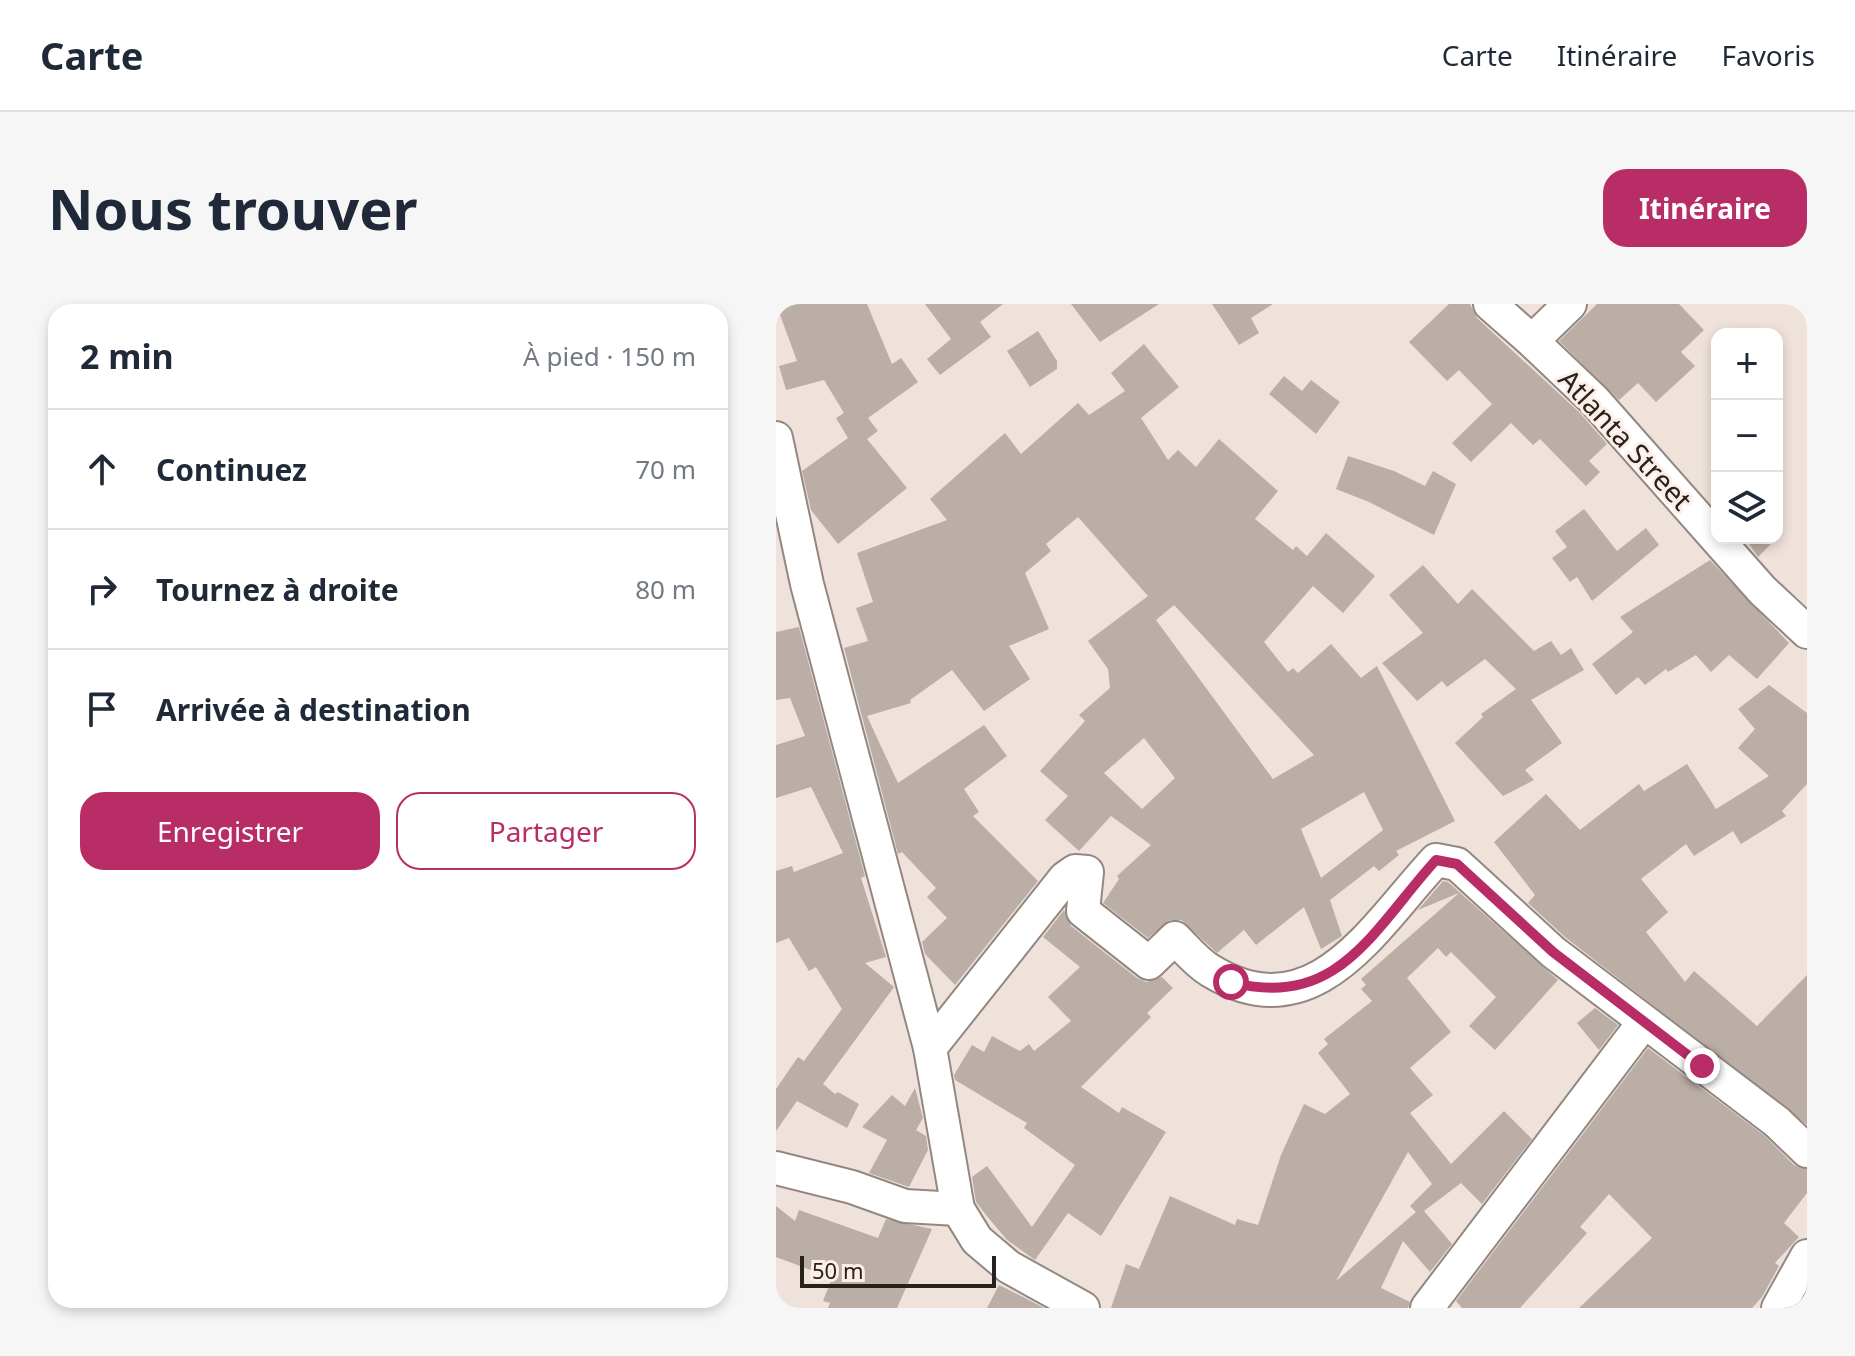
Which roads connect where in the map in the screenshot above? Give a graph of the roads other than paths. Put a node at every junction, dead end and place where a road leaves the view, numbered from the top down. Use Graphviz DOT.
graph roads {
  1 [pos="1490,304"];
  2 [pos="1570,304"];
  3 [pos="1532,341"];
  4 [pos="776,438"];
  5 [pos="1807,632"];
  6 [pos="1644,1022"];
  7 [pos="930,1048"];
  8 [pos="1807,1151"];
  9 [pos="776,1168"];
  10 [pos="958,1209"];
  11 [pos="1807,1256"];
  12 [pos="1083,1308"];
  13 [pos="1427,1308"];
  14 [pos="1778,1308"];
  1 -- 3 [label="street, Atlanta Street"];
  2 -- 3 [label="street"];
  3 -- 5 [label="street, Atlanta Street"];
  4 -- 7 [label="street"];
  6 -- 7 [label="street"];
  6 -- 8 [label="street"];
  6 -- 13 [label="street"];
  7 -- 10 [label="street"];
  9 -- 10 [label="street"];
  10 -- 12 [label="street"];
  11 -- 14 [label="street"];
}
